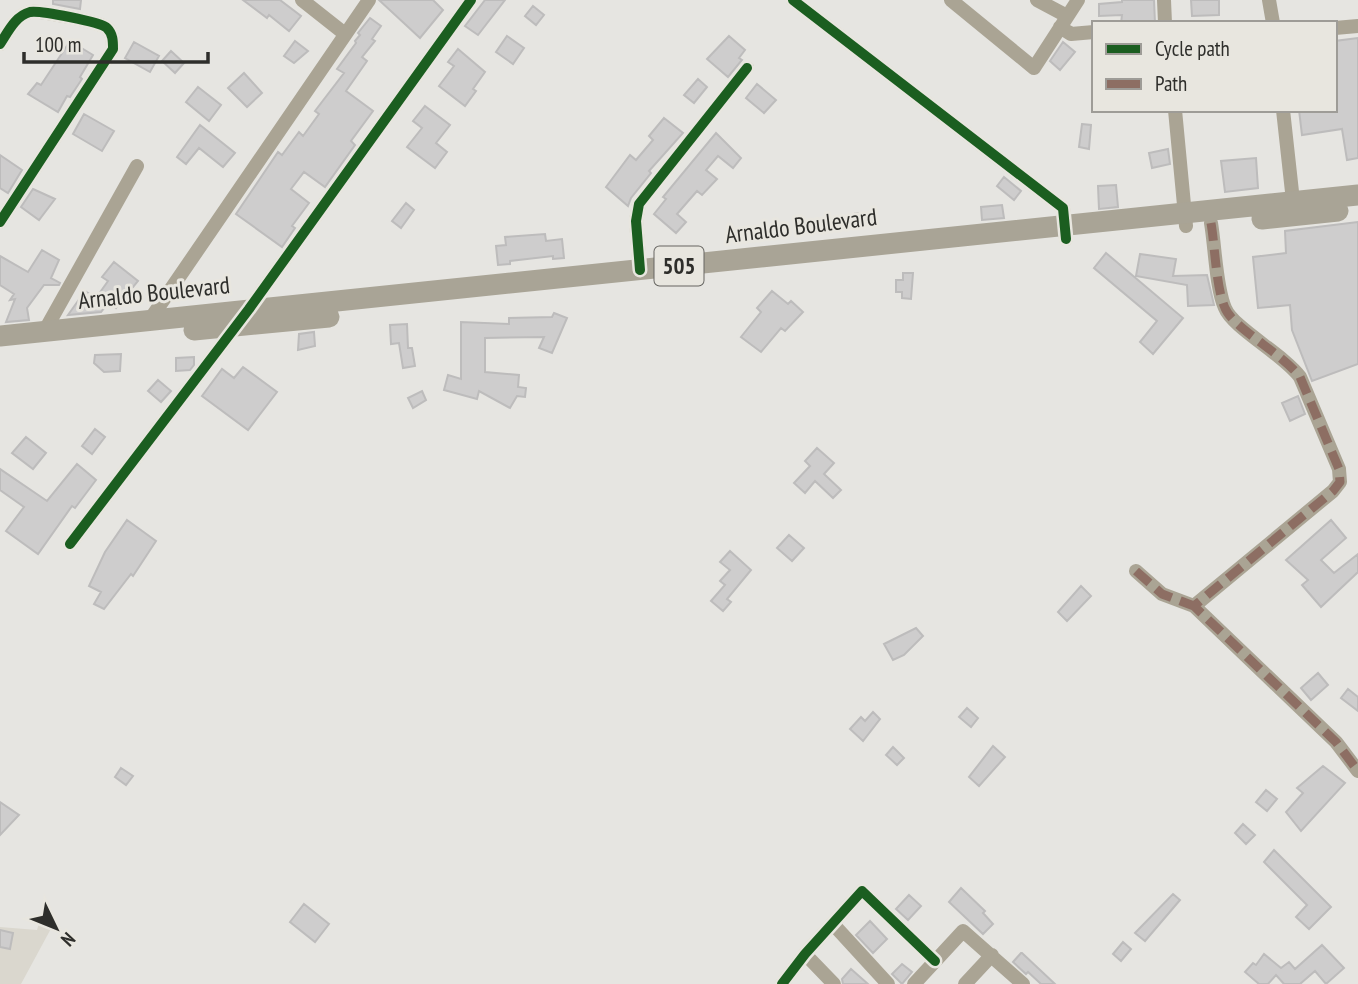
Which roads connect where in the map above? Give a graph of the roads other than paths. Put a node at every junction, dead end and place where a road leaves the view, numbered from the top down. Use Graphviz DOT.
graph roads {
  1 [pos="302,0"];
  2 [pos="369,0"];
  3 [pos="471,0"];
  4 [pos="793,0"];
  5 [pos="951,0"];
  6 [pos="1037,0"];
  7 [pos="1078,0"];
  8 [pos="1164,0"];
  9 [pos="1269,0"];
  10 [pos="1165,21"];
  11 [pos="1273,21"];
  12 [pos="1063,22"];
  13 [pos="1358,26"];
  14 [pos="1337,28"];
  15 [pos="1092,32"];
  16 [pos="345,34"];
  17 [pos="0,44"];
  18 [pos="747,68"];
  19 [pos="1175,112"];
  20 [pos="1283,112"];
  21 [pos="137,166"];
  22 [pos="1358,195"];
  23 [pos="1294,208"];
  24 [pos="1358,209"];
  25 [pos="1186,219"];
  26 [pos="0,222"];
  27 [pos="1212,223"];
  28 [pos="1065,232"];
  29 [pos="640,270"];
  30 [pos="715,270"];
  31 [pos="595,281"];
  32 [pos="243,317"];
  33 [pos="149,321"];
  34 [pos="114,331"];
  35 [pos="44,332"];
  36 [pos="0,336"];
  37 [pos="0,348"];
  38 [pos="70,544"];
  39 [pos="1136,571"];
  40 [pos="1194,606"];
  41 [pos="1358,771"];
  42 [pos="833,924"];
  43 [pos="805,954"];
  44 [pos="992,955"];
  45 [pos="935,961"];
  46 [pos="1018,982"];
  47 [pos="782,984"];
  48 [pos="834,984"];
  49 [pos="888,984"];
  50 [pos="914,984"];
  51 [pos="965,984"];
  1 -- 16 [label="street"];
  2 -- 16 [label="street"];
  3 -- 32 [label="street"];
  4 -- 28 [label="street"];
  5 -- 12 [label="street"];
  6 -- 12 [label="street"];
  7 -- 12 [label="street"];
  8 -- 10 [label="street"];
  9 -- 11 [label="street"];
  12 -- 15 [label="street"];
  13 -- 14 [label="street"];
  16 -- 33 [label="street"];
  17 -- 26 [label="street"];
  18 -- 29 [label="street"];
  19 -- 25 [label="street"];
  20 -- 23 [label="street"];
  21 -- 35 [label="street"];
  22 -- 23 [label="highway, Arnaldo Boulevard / 505"];
  23 -- 24 [label="highway, Arnaldo Boulevard / 505"];
  23 -- 25 [label="highway, Arnaldo Boulevard / 505"];
  23 -- 27 [label="highway, Arnaldo Boulevard / 505"];
  25 -- 27 [label="highway, Arnaldo Boulevard / 505"];
  25 -- 28 [label="highway, Arnaldo Boulevard / 505"];
  27 -- 40 [label="street"];
  28 -- 30 [label="highway, Arnaldo Boulevard / 505"];
  29 -- 30 [label="highway, Arnaldo Boulevard / 505"];
  29 -- 31 [label="highway, Arnaldo Boulevard / 505"];
  30 -- 31 [label="highway, Arnaldo Boulevard / 505"];
  31 -- 32 [label="highway, Arnaldo Boulevard / 505"];
  32 -- 33 [label="highway, Arnaldo Boulevard / 505"];
  32 -- 34 [label="highway, Arnaldo Boulevard / 505"];
  32 -- 38 [label="street"];
  33 -- 34 [label="highway, Arnaldo Boulevard / 505"];
  34 -- 35 [label="highway, Arnaldo Boulevard / 505"];
  34 -- 37 [label="highway, Arnaldo Boulevard / 505"];
  35 -- 36 [label="highway, Arnaldo Boulevard / 505"];
  39 -- 40 [label="street"];
  40 -- 41 [label="street"];
  42 -- 43 [label="street"];
  42 -- 45 [label="street"];
  42 -- 49 [label="street"];
  43 -- 47 [label="street"];
  43 -- 48 [label="street"];
  44 -- 45 [label="street"];
  44 -- 46 [label="street"];
  44 -- 51 [label="street"];
  45 -- 50 [label="street"];
}
